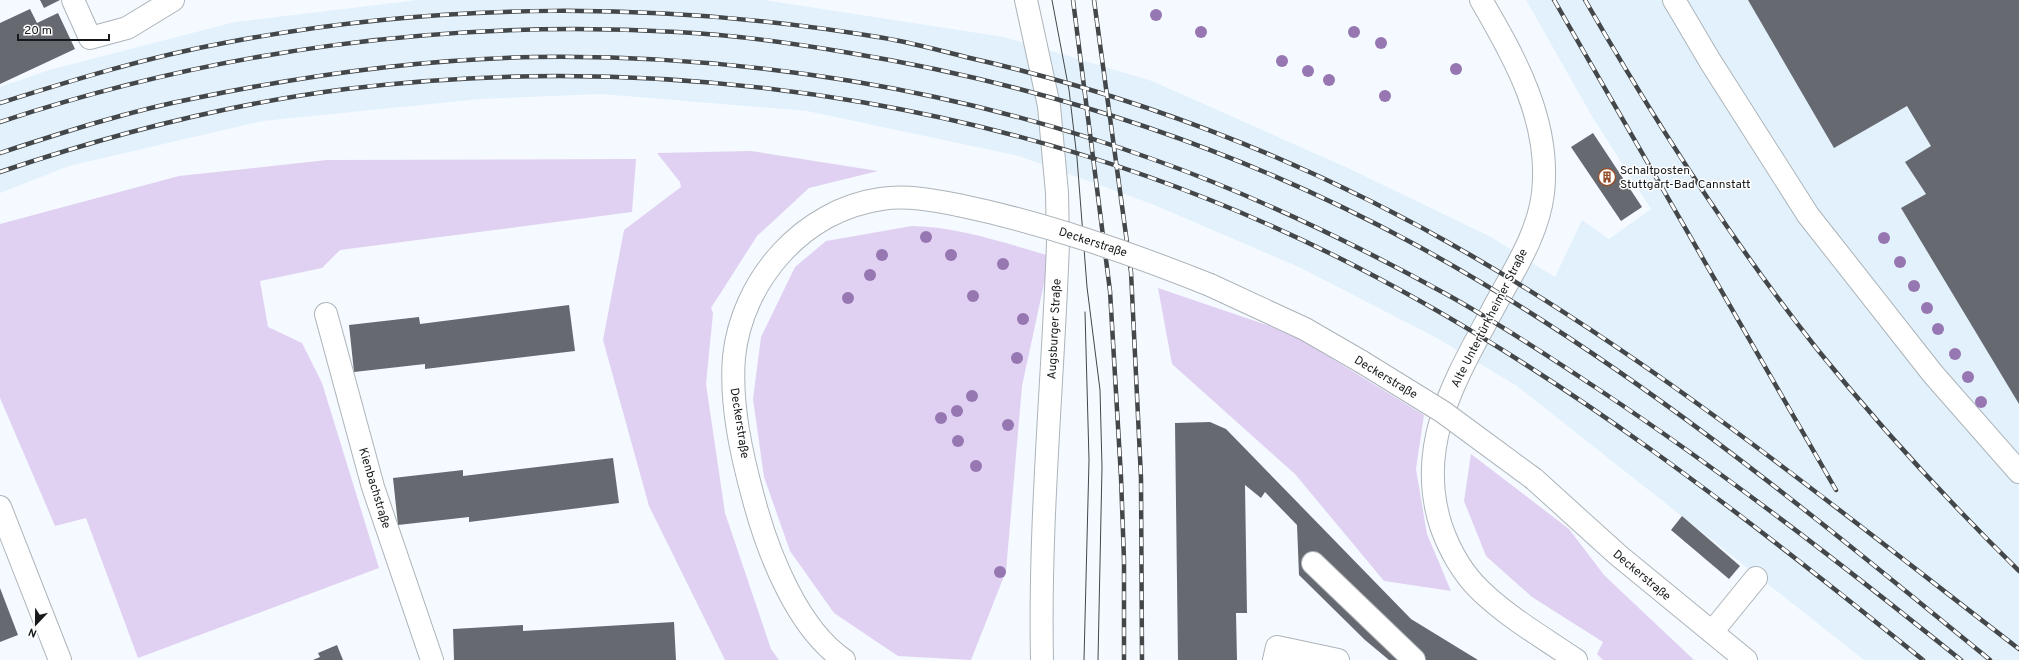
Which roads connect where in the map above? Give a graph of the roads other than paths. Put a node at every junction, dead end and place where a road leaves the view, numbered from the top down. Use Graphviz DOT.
graph roads {
  1 [pos="73,0"];
  2 [pos="173,0"];
  3 [pos="1026,0"];
  4 [pos="1481,0"];
  5 [pos="1674,0"];
  6 [pos="326,314"];
  7 [pos="2019,472"];
  8 [pos="0,507"];
  9 [pos="1313,563"];
  10 [pos="1756,578"];
  11 [pos="1712,632"];
  12 [pos="60,660"];
  13 [pos="432,660"];
  14 [pos="844,660"];
  15 [pos="1042,660"];
  16 [pos="1274,660"];
  17 [pos="1338,660"];
  18 [pos="1414,660"];
  19 [pos="1576,660"];
  20 [pos="1746,660"];
  1 -- 2 [label="street"];
  3 -- 15 [label="street, Augsburger Straße"];
  4 -- 19 [label="street, Alte Untertürkheimer Straße"];
  5 -- 7 [label="street"];
  6 -- 13 [label="street, Kienbachstraße"];
  8 -- 12 [label="street"];
  9 -- 18 [label="street"];
  10 -- 11 [label="street"];
  11 -- 14 [label="street, Deckerstraße, bridge"];
  11 -- 20 [label="street, Deckerstraße"];
  16 -- 17 [label="street"];
}
